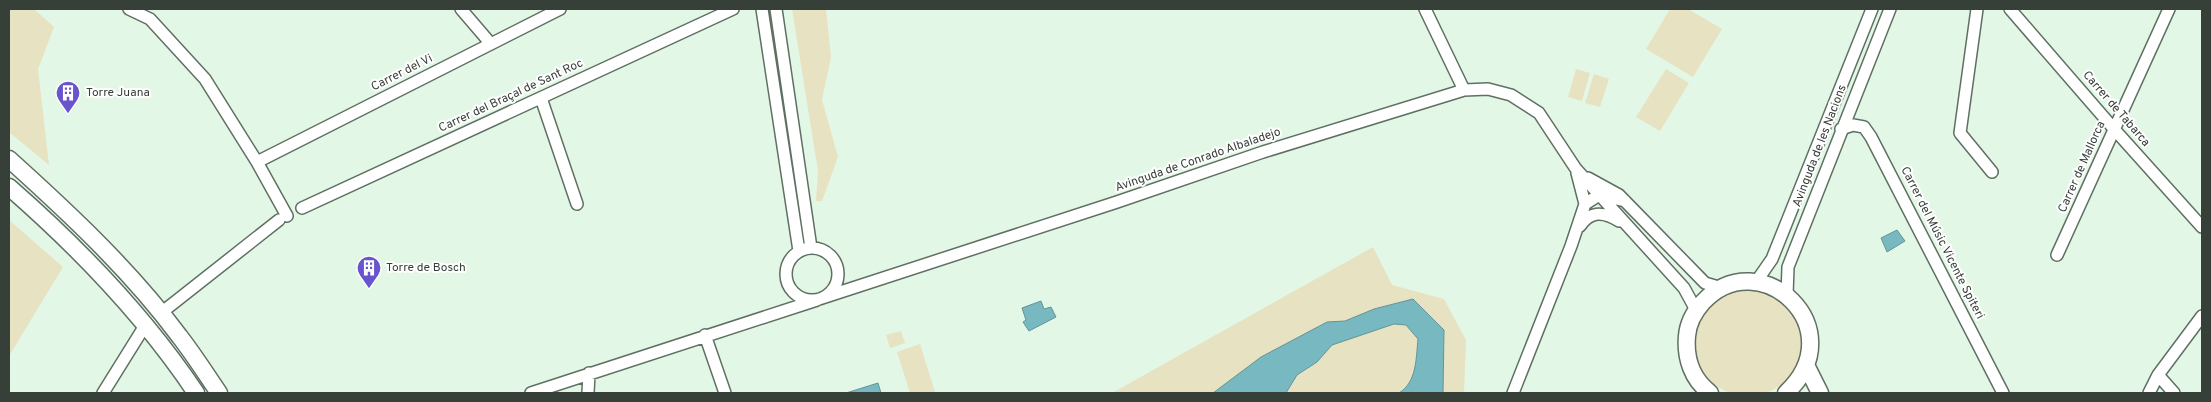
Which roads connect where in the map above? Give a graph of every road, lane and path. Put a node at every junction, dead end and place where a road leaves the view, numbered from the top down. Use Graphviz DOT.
graph roads {
  1 [pos="129,9"];
  2 [pos="461,9"];
  3 [pos="560,9"];
  4 [pos="733,9"];
  5 [pos="762,9"];
  6 [pos="776,9"];
  7 [pos="1425,9"];
  8 [pos="1872,9"];
  9 [pos="1890,9"];
  10 [pos="1977,9"];
  11 [pos="2010,9"];
  12 [pos="2169,9"];
  13 [pos="491,44"];
  14 [pos="1464,90"];
  15 [pos="541,98"];
  16 [pos="1841,129"];
  17 [pos="2114,129"];
  18 [pos="9,160"];
  19 [pos="256,162"];
  20 [pos="1576,169"];
  21 [pos="1992,172"];
  22 [pos="9,187"];
  23 [pos="1599,195"];
  24 [pos="1622,198"];
  25 [pos="577,204"];
  26 [pos="1585,204"];
  27 [pos="302,208"];
  28 [pos="1625,224"];
  29 [pos="2202,227"];
  30 [pos="1576,232"];
  31 [pos="811,248"];
  32 [pos="799,252"];
  33 [pos="2057,256"];
  34 [pos="838,271"];
  35 [pos="1756,282"];
  36 [pos="855,287"];
  37 [pos="1722,288"];
  38 [pos="792,290"];
  39 [pos="1787,295"];
  40 [pos="819,299"];
  41 [pos="786,309"];
  42 [pos="1696,310"];
  43 [pos="160,313"];
  44 [pos="2202,316"];
  45 [pos="146,324"];
  46 [pos="705,335"];
  47 [pos="1807,367"];
  48 [pos="589,373"];
  49 [pos="2158,375"];
  50 [pos="103,393"];
  51 [pos="196,393"];
  52 [pos="218,393"];
  53 [pos="531,393"];
  54 [pos="588,393"];
  55 [pos="725,393"];
  56 [pos="1513,393"];
  57 [pos="1710,393"];
  58 [pos="1786,393"];
  59 [pos="1820,393"];
  60 [pos="2003,393"];
  61 [pos="2149,393"];
  62 [pos="2174,393"];
  1 -- 19 [label="street"];
  2 -- 13 [label="street"];
  3 -- 13 [label="street, Carrer del Vi"];
  4 -- 15 [label="street, Carrer del Braçal de Sant Roc"];
  5 -- 32 [label="street"];
  6 -- 31 [label="street"];
  7 -- 14 [label="street"];
  8 -- 35 [label="street, Avinguda de les Nacions"];
  9 -- 16 [label="street, Avinguda de les Nacions"];
  10 -- 21 [label="street"];
  11 -- 17 [label="street, Carrer de Tabarca"];
  12 -- 17 [label="street, Carrer de Mallorca"];
  13 -- 19 [label="street, Carrer del Vi"];
  14 -- 20 [label="street, Avinguda de Conrado Albaladejo"];
  14 -- 36 [label="street, Avinguda de Conrado Albaladejo"];
  15 -- 25 [label="street"];
  15 -- 27 [label="street, Carrer del Braçal de Sant Roc"];
  16 -- 39 [label="street, Avinguda de les Nacions"];
  16 -- 60 [label="street, Carrer del Músic Vicente Spiteri"];
  17 -- 29 [label="street, Carrer de Tabarca"];
  17 -- 33 [label="street, Carrer de Mallorca"];
  18 -- 43 [label="main road"];
  19 -- 43 [label="street"];
  20 -- 23 [label="street"];
  20 -- 24 [label="street"];
  20 -- 26 [label="street"];
  22 -- 45 [label="main road"];
  23 -- 24 [label="street"];
  23 -- 26 [label="street"];
  23 -- 28 [label="street"];
  24 -- 37 [label="street"];
  26 -- 30 [label="street"];
  28 -- 30 [label="street"];
  28 -- 42 [label="street"];
  30 -- 56 [label="street"];
  31 -- 32 [label="street"];
  31 -- 34 [label="street"];
  32 -- 38 [label="street"];
  34 -- 36 [label="street"];
  34 -- 40 [label="street"];
  35 -- 37 [label="main road"];
  35 -- 39 [label="main road"];
  36 -- 40 [label="street, Avinguda de Conrado Albaladejo"];
  37 -- 42 [label="main road"];
  38 -- 40 [label="street"];
  38 -- 41 [label="street"];
  39 -- 47 [label="main road"];
  40 -- 41 [label="street, Avinguda de Conrado Albaladejo"];
  41 -- 46 [label="street, Avinguda de Conrado Albaladejo"];
  42 -- 57 [label="main road"];
  43 -- 52 [label="main road"];
  44 -- 49 [label="street"];
  45 -- 50 [label="street"];
  45 -- 51 [label="main road"];
  46 -- 48 [label="street, Avinguda de Conrado Albaladejo"];
  46 -- 55 [label="street"];
  47 -- 58 [label="main road"];
  47 -- 59 [label="main road"];
  48 -- 53 [label="street, Avinguda de Conrado Albaladejo"];
  48 -- 54 [label="street"];
  49 -- 61 [label="street"];
  49 -- 62 [label="street"];
}
